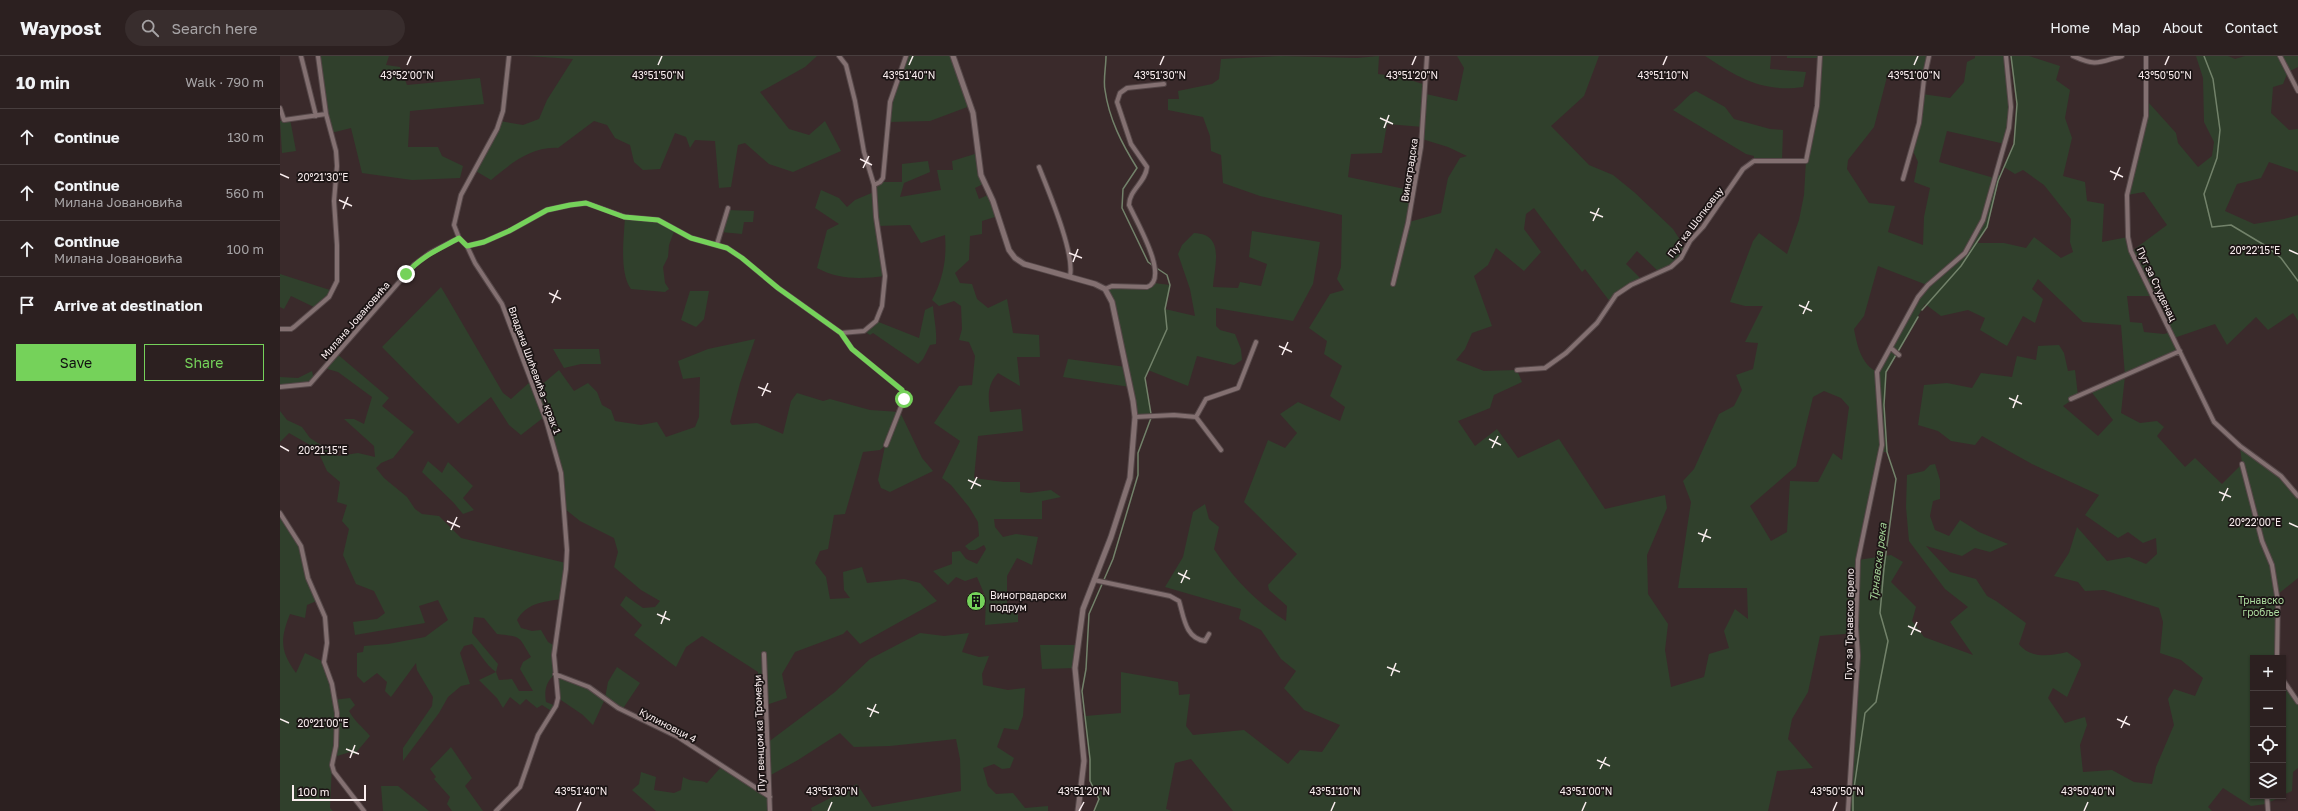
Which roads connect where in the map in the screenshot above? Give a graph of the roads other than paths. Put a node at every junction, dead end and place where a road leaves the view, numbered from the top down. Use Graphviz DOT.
graph roads {
  1 [pos="300,56"];
  2 [pos="318,56"];
  3 [pos="509,56"];
  4 [pos="839,56"];
  5 [pos="906,56"];
  6 [pos="953,56"];
  7 [pos="1428,56"];
  8 [pos="1820,56"];
  9 [pos="1929,56"];
  10 [pos="2006,56"];
  11 [pos="2073,56"];
  12 [pos="2122,56"];
  13 [pos="2146,56"];
  14 [pos="2280,56"];
  15 [pos="1164,84"];
  16 [pos="2298,91"];
  17 [pos="280,108"];
  18 [pos="326,114"];
  19 [pos="316,116"];
  20 [pos="1039,167"];
  21 [pos="1903,180"];
  22 [pos="874,185"];
  23 [pos="728,208"];
  24 [pos="459,238"];
  25 [pos="717,244"];
  26 [pos="467,246"];
  27 [pos="1070,276"];
  28 [pos="1393,284"];
  29 [pos="1105,289"];
  30 [pos="280,329"];
  31 [pos="841,333"];
  32 [pos="1256,342"];
  33 [pos="1892,350"];
  34 [pos="2180,351"];
  35 [pos="1899,355"];
  36 [pos="1517,370"];
  37 [pos="280,387"];
  38 [pos="2071,399"];
  39 [pos="1134,417"];
  40 [pos="1196,417"];
  41 [pos="886,445"];
  42 [pos="1221,450"];
  43 [pos="2242,464"];
  44 [pos="2298,496"];
  45 [pos="280,513"];
  46 [pos="1094,580"];
  47 [pos="1209,634"];
  48 [pos="764,654"];
  49 [pos="2277,655"];
  50 [pos="555,674"];
  51 [pos="2286,684"];
  52 [pos="2298,702"];
  53 [pos="770,797"];
  54 [pos="2267,799"];
  55 [pos="364,811"];
  56 [pos="496,811"];
  57 [pos="770,811"];
  58 [pos="1078,811"];
  59 [pos="1848,811"];
  60 [pos="2268,811"];
  1 -- 19 [label="street"];
  2 -- 18 [label="street"];
  3 -- 24 [label="street"];
  4 -- 22 [label="street"];
  5 -- 22 [label="street"];
  6 -- 27 [label="street"];
  7 -- 28 [label="street, Виноградска"];
  8 -- 36 [label="street, Пут ка Шопковцу"];
  9 -- 21 [label="street"];
  10 -- 33 [label="street, Пут за Трнавско врело"];
  11 -- 12 [label="street"];
  13 -- 34 [label="street, Пут за Студенац"];
  14 -- 16 [label="street"];
  15 -- 29 [label="street"];
  17 -- 19 [label="street"];
  18 -- 19 [label="street"];
  18 -- 30 [label="street"];
  20 -- 27 [label="street"];
  22 -- 31 [label="street"];
  23 -- 25 [label="street"];
  24 -- 26 [label="street, Владана Шићевића - крак 1"];
  24 -- 37 [label="street, Милана Јовановића"];
  25 -- 26 [label="street"];
  25 -- 31 [label="street"];
  26 -- 50 [label="street, Владана Шићевића - крак 1"];
  27 -- 29 [label="street"];
  29 -- 39 [label="street"];
  31 -- 41 [label="street"];
  32 -- 40 [label="street"];
  33 -- 35 [label="street"];
  33 -- 59 [label="street, Пут за Трнавско врело"];
  34 -- 38 [label="street"];
  34 -- 44 [label="street, Пут за Студенац"];
  39 -- 40 [label="street"];
  39 -- 46 [label="street"];
  40 -- 42 [label="street"];
  43 -- 49 [label="street"];
  45 -- 55 [label="street"];
  46 -- 47 [label="street"];
  46 -- 58 [label="street"];
  48 -- 53 [label="street, Пут венцом ка Тромеђи"];
  50 -- 53 [label="street, Кулиновци 4"];
  50 -- 56 [label="street, Владана Шићевића - крак 1"];
  51 -- 52 [label="street"];
  53 -- 57 [label="street, Пут венцом ка Тромеђи"];
  54 -- 60 [label="street"];
}
